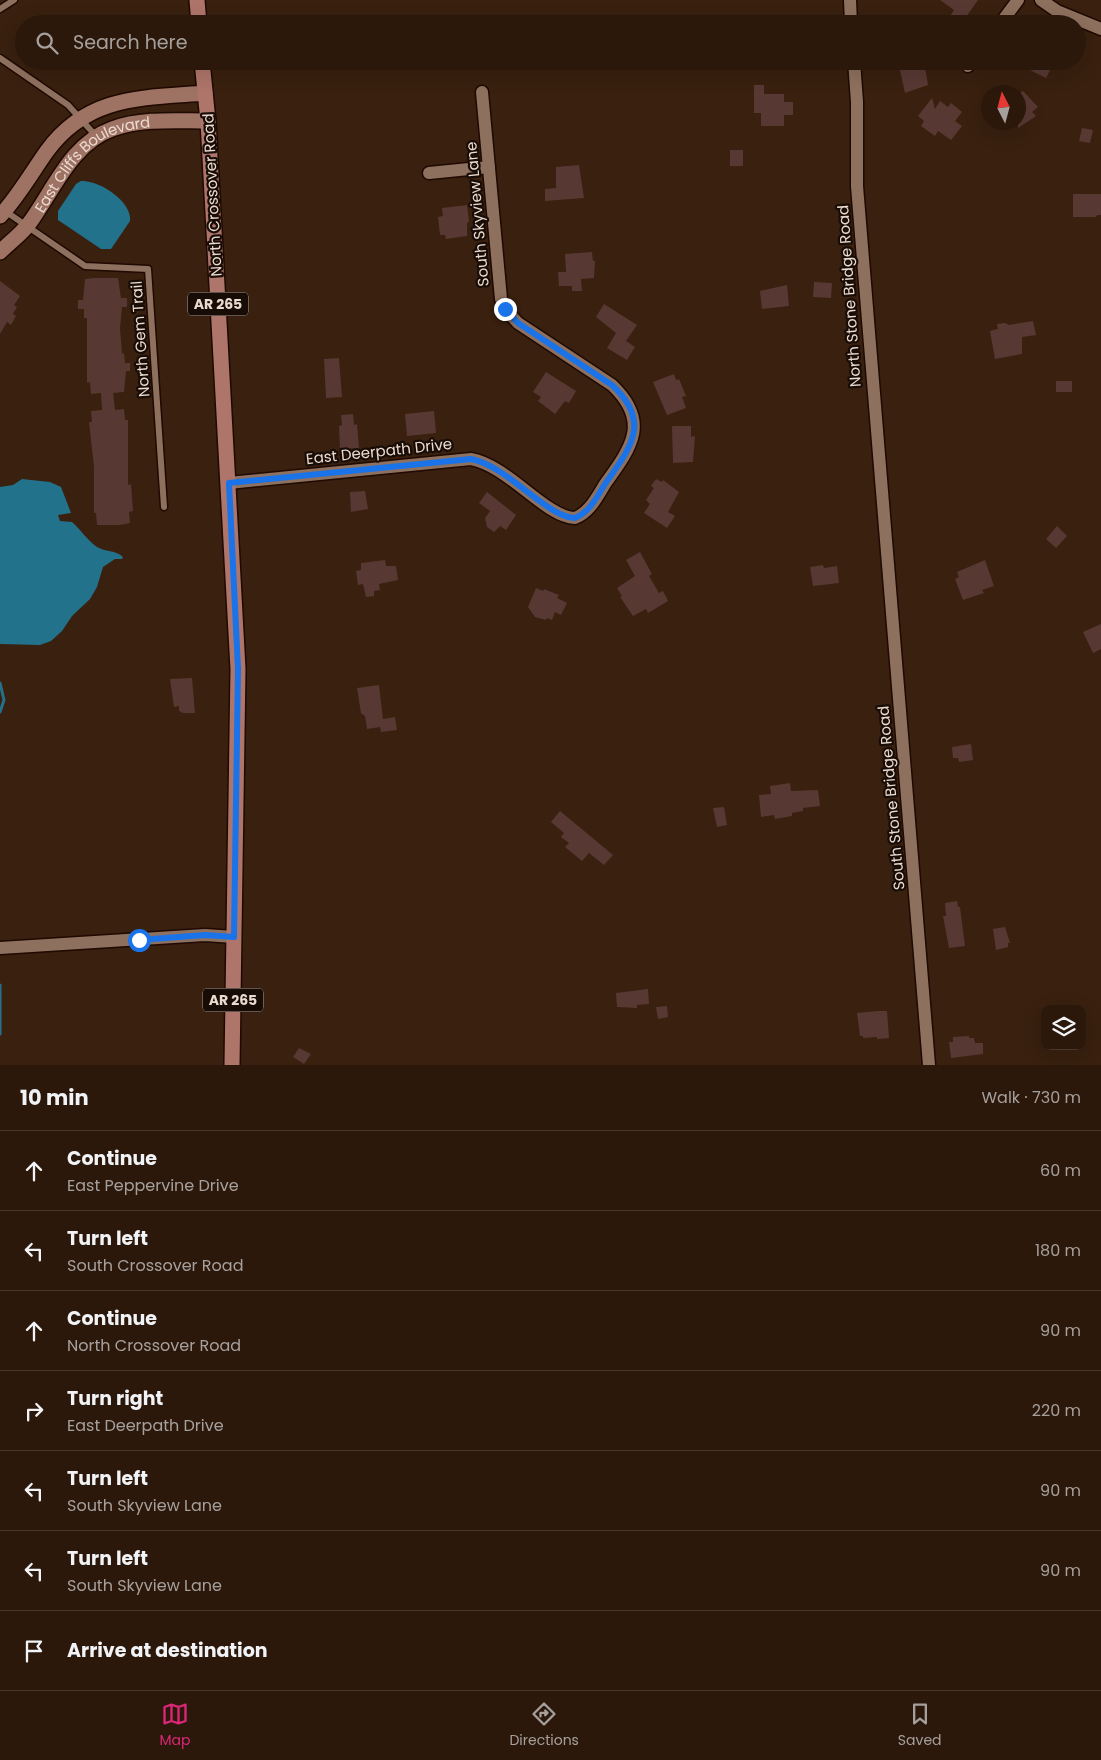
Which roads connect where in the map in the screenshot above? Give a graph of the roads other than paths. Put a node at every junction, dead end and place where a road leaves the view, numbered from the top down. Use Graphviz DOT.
graph roads {
  1 [pos="14,0"];
  2 [pos="197,0"];
  3 [pos="850,0"];
  4 [pos="1018,0"];
  5 [pos="1041,0"];
  6 [pos="0,9"];
  7 [pos="198,15"];
  8 [pos="851,15"];
  9 [pos="1007,15"];
  10 [pos="1067,15"];
  11 [pos="1086,23"];
  12 [pos="1101,29"];
  13 [pos="0,58"];
  14 [pos="15,68"];
  15 [pos="17,70"];
  16 [pos="203,70"];
  17 [pos="855,70"];
  18 [pos="482,92"];
  19 [pos="205,93"];
  20 [pos="80,119"];
  21 [pos="208,121"];
  22 [pos="96,136"];
  23 [pos="489,167"];
  24 [pos="429,173"];
  25 [pos="2,214"];
  26 [pos="27,227"];
  27 [pos="0,252"];
  28 [pos="229,483"];
  29 [pos="164,507"];
  30 [pos="575,518"];
  31 [pos="886,528"];
  32 [pos="234,937"];
  33 [pos="0,948"];
  34 [pos="232,1065"];
  35 [pos="929,1065"];
  1 -- 6 [label="lane"];
  2 -- 7 [label="main road"];
  3 -- 8 [label="street"];
  4 -- 9 [label="street"];
  5 -- 10 [label="street"];
  11 -- 12 [label="street"];
  13 -- 14 [label="lane"];
  15 -- 20 [label="lane"];
  16 -- 19 [label="main road, North Crossover Road / AR 265"];
  17 -- 31 [label="street, North Stone Bridge Road"];
  18 -- 23 [label="street, South Skyview Lane"];
  19 -- 20 [label="street, East Cliffs Boulevard"];
  19 -- 21 [label="main road, North Crossover Road / AR 265"];
  20 -- 22 [label="lane"];
  20 -- 25 [label="street, East Cliffs Boulevard"];
  21 -- 22 [label="street, East Cliffs Boulevard"];
  21 -- 28 [label="main road, North Crossover Road / AR 265"];
  22 -- 26 [label="street, East Cliffs Boulevard"];
  23 -- 24 [label="street"];
  23 -- 30 [label="street, South Skyview Lane"];
  25 -- 26 [label="lane, North Gem Trail"];
  26 -- 27 [label="street, East Cliffs Boulevard"];
  26 -- 29 [label="lane, North Gem Trail"];
  28 -- 30 [label="street, East Deerpath Drive"];
  28 -- 32 [label="main road, North Crossover Road / AR 265"];
  31 -- 35 [label="street, South Stone Bridge Road"];
  32 -- 33 [label="street"];
  32 -- 34 [label="main road, AR 265"];
}
